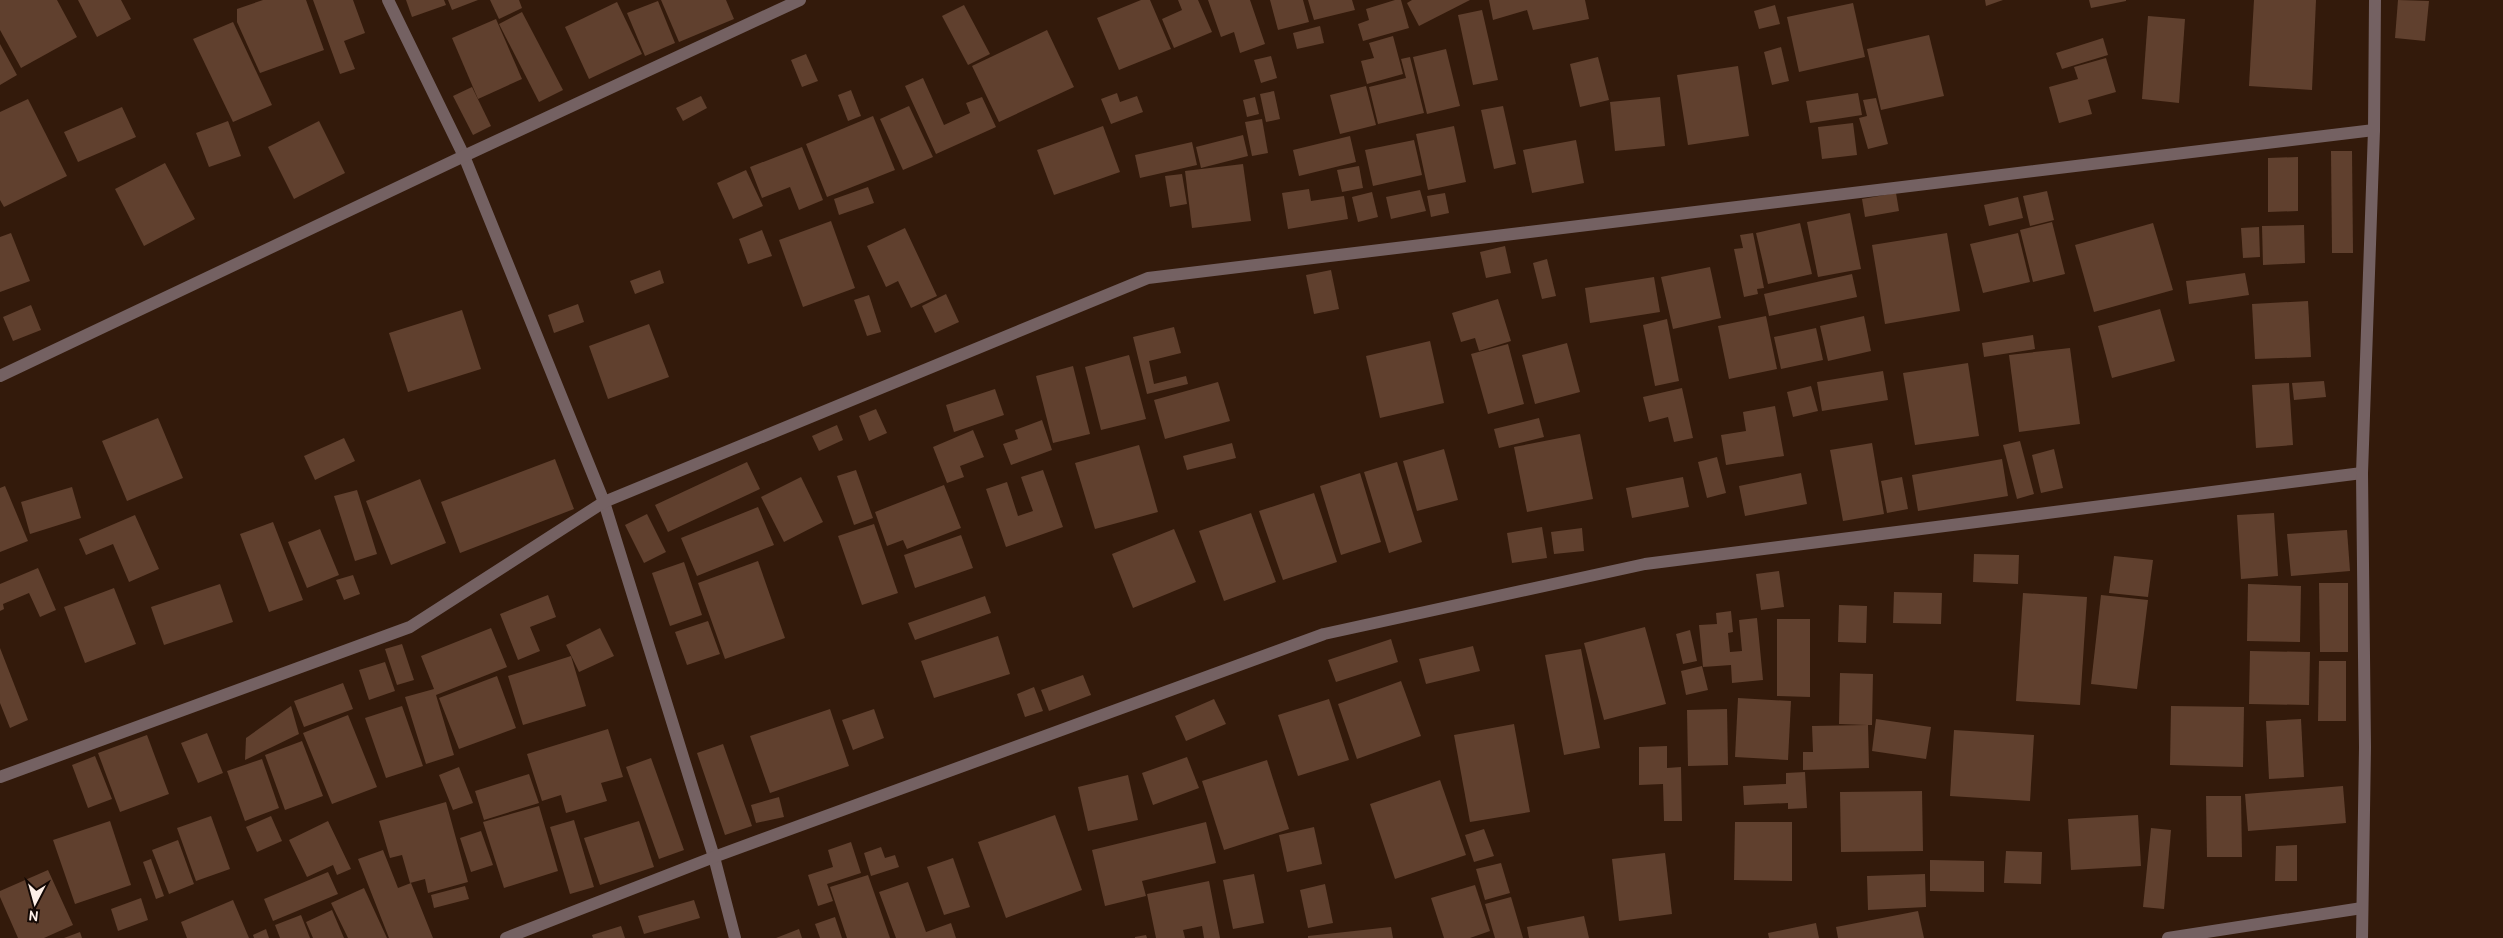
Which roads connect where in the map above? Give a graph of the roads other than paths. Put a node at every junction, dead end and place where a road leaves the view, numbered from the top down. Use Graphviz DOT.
graph roads {
  1 [pos="388,0"];
  2 [pos="800,0"];
  3 [pos="2375,0"];
  4 [pos="2374,130"];
  5 [pos="464,156"];
  6 [pos="0,376"];
  7 [pos="2362,473"];
  8 [pos="604,502"];
  9 [pos="0,776"];
  10 [pos="714,856"];
  11 [pos="2362,908"];
  12 [pos="506,938"];
  13 [pos="735,938"];
  14 [pos="2168,938"];
  15 [pos="2362,938"];
  1 -- 5 [label="street"];
  2 -- 5 [label="street"];
  3 -- 4 [label="street"];
  4 -- 7 [label="street"];
  4 -- 8 [label="street"];
  5 -- 6 [label="street"];
  5 -- 8 [label="street"];
  7 -- 10 [label="street"];
  7 -- 11 [label="street"];
  8 -- 9 [label="street"];
  8 -- 10 [label="street"];
  10 -- 12 [label="street"];
  10 -- 13 [label="street"];
  11 -- 14 [label="street"];
  11 -- 15 [label="street"];
}
